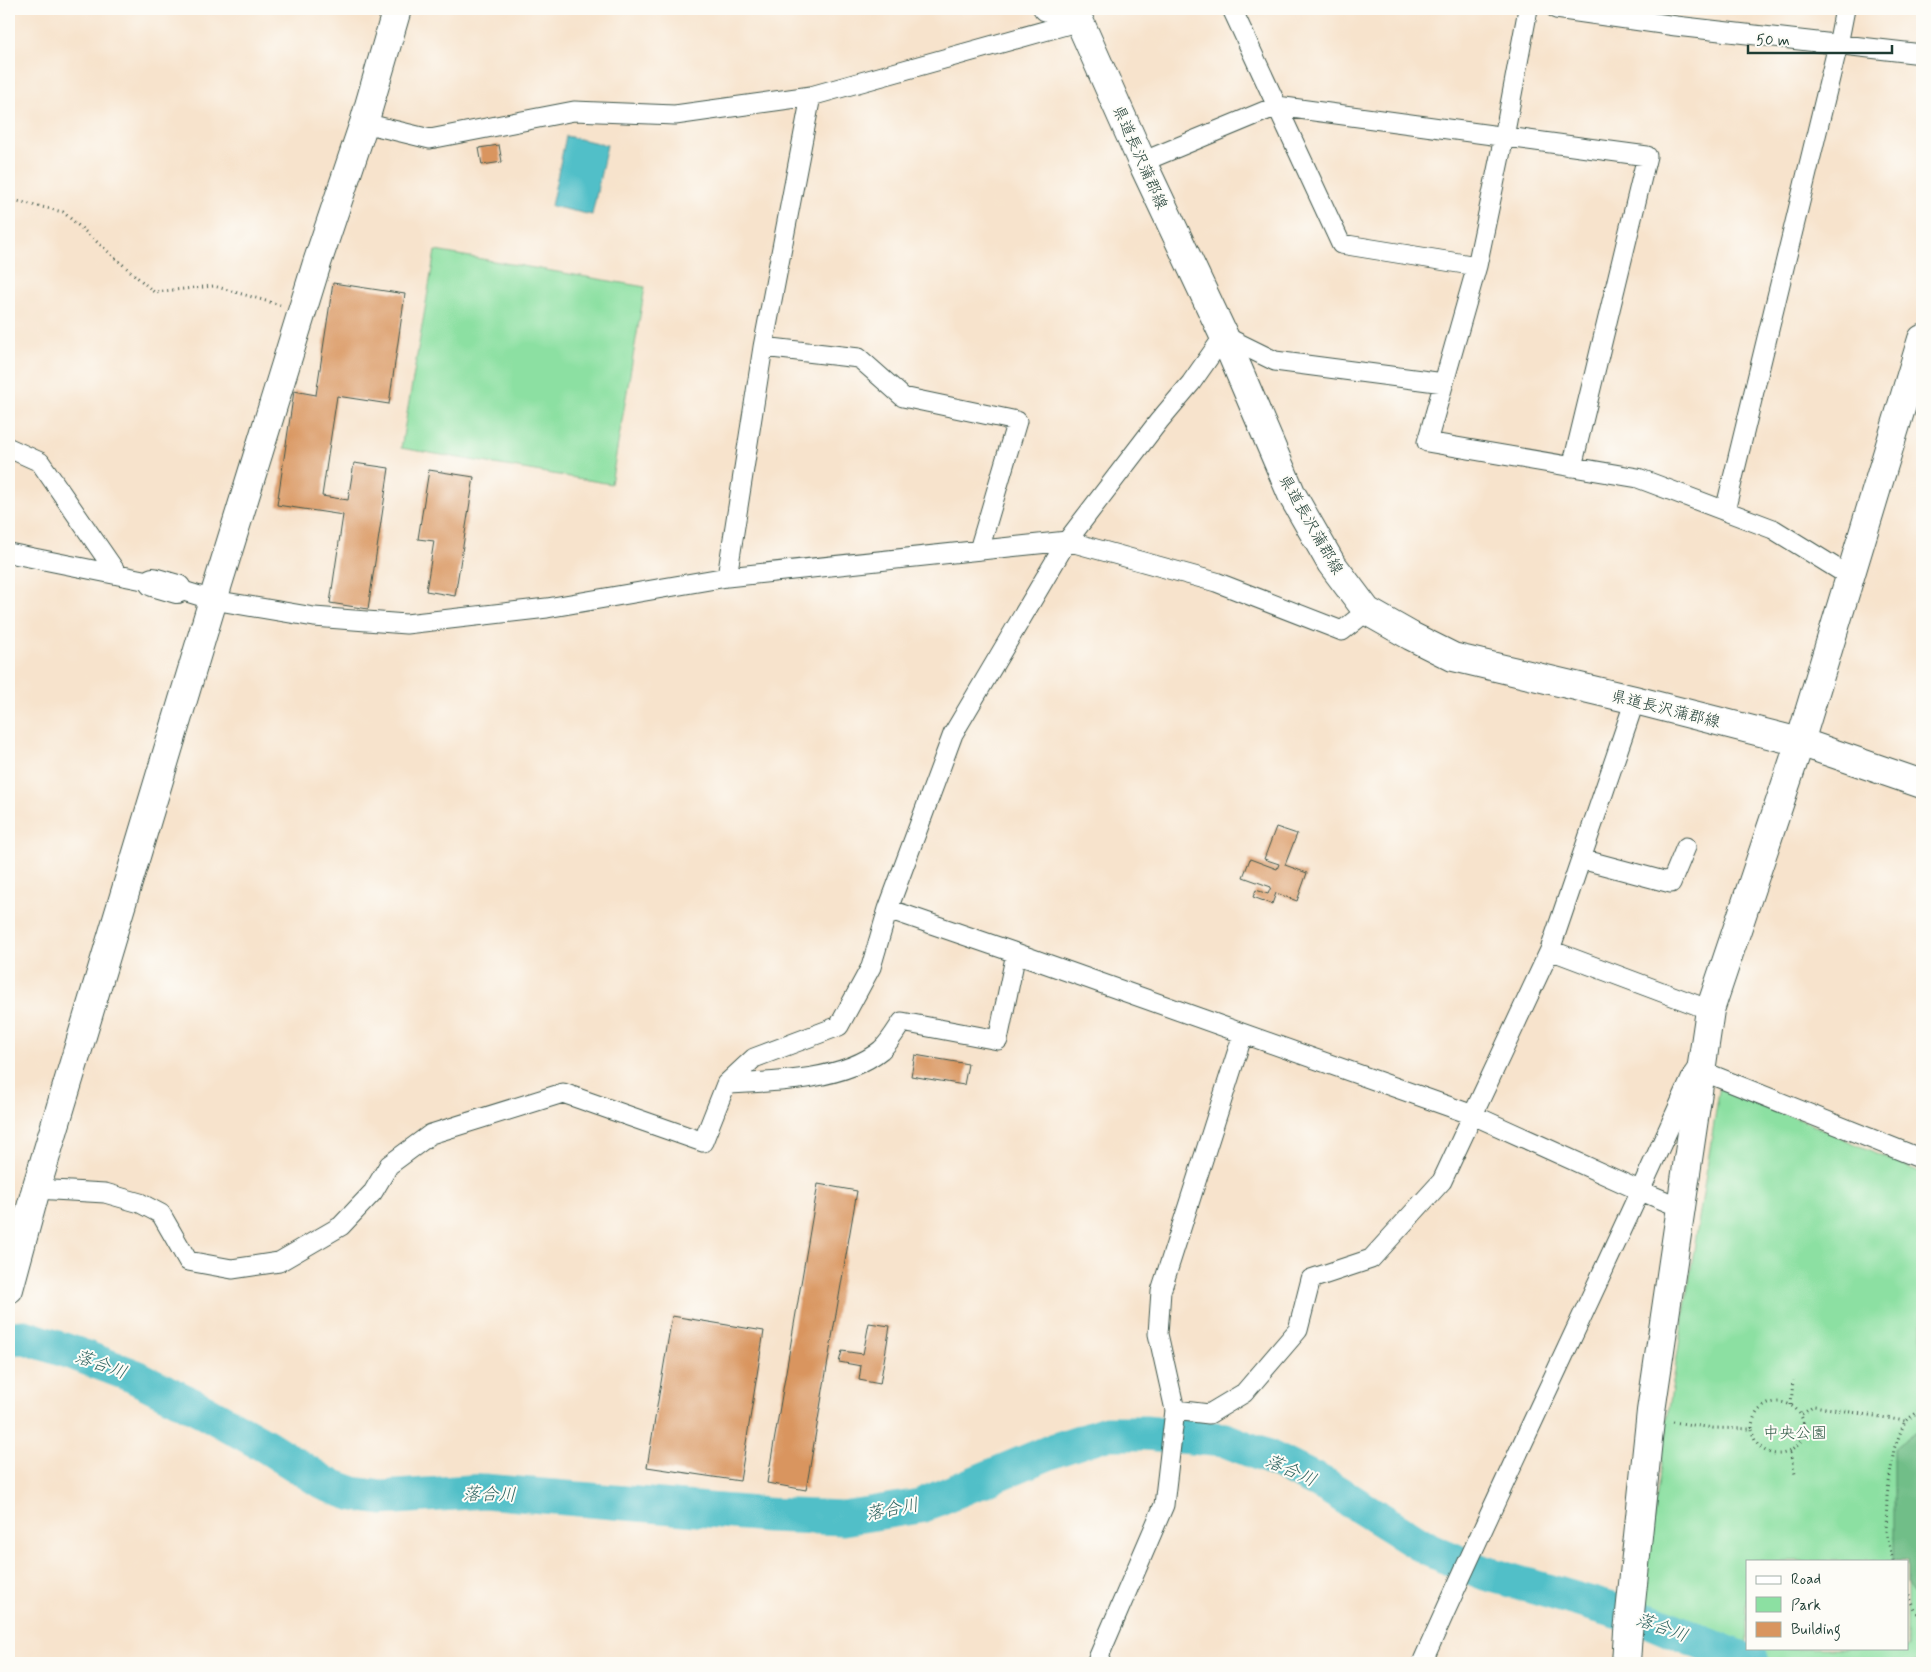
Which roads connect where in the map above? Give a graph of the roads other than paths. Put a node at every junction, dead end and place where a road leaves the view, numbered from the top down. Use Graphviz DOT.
graph roads {
  1 [pos="397,9"];
  2 [pos="1043,9"];
  3 [pos="1232,9"];
  4 [pos="1528,9"];
  5 [pos="1556,9"];
  6 [pos="1845,9"];
  7 [pos="1077,15"];
  8 [pos="1677,17"];
  9 [pos="1838,45"];
  10 [pos="1922,54"];
  11 [pos="812,96"];
  12 [pos="1277,106"];
  13 [pos="364,123"];
  14 [pos="1504,137"];
  15 [pos="1142,162"];
  16 [pos="1477,266"];
  17 [pos="1224,336"];
  18 [pos="1922,339"];
  19 [pos="763,347"];
  20 [pos="1444,383"];
  21 [pos="9,448"];
  22 [pos="1572,467"];
  23 [pos="1725,511"];
  24 [pos="1067,541"];
  25 [pos="979,550"];
  26 [pos="9,553"];
  27 [pos="118,575"];
  28 [pos="1849,576"];
  29 [pos="727,577"];
  30 [pos="213,600"];
  31 [pos="1367,611"];
  32 [pos="1635,700"];
  33 [pos="1800,742"];
  34 [pos="1922,784"];
  35 [pos="1686,848"];
  36 [pos="1581,859"];
  37 [pos="888,909"];
  38 [pos="1550,950"];
  39 [pos="1016,953"];
  40 [pos="1710,1010"];
  41 [pos="1243,1034"];
  42 [pos="1703,1059"];
  43 [pos="726,1084"];
  44 [pos="1473,1115"];
  45 [pos="1922,1159"];
  46 [pos="36,1189"];
  47 [pos="1641,1191"];
  48 [pos="1682,1208"];
  49 [pos="9,1290"];
  50 [pos="1175,1412"];
  51 [pos="1096,1663"];
  52 [pos="1422,1663"];
  53 [pos="1626,1663"];
  1 -- 13 [label="street"];
  2 -- 7 [label="street"];
  3 -- 12 [label="street"];
  4 -- 14 [label="street"];
  5 -- 8 [label="street"];
  6 -- 9 [label="street"];
  7 -- 11 [label="street"];
  7 -- 15 [label="street, 県道長沢蒲郡線"];
  8 -- 9 [label="street"];
  9 -- 10 [label="street"];
  9 -- 23 [label="street"];
  11 -- 13 [label="street"];
  11 -- 19 [label="street"];
  12 -- 14 [label="street"];
  12 -- 15 [label="street"];
  12 -- 16 [label="street"];
  13 -- 30 [label="street"];
  14 -- 16 [label="street"];
  14 -- 22 [label="street"];
  15 -- 17 [label="street, 県道長沢蒲郡線"];
  16 -- 20 [label="street"];
  17 -- 20 [label="street"];
  17 -- 24 [label="street"];
  17 -- 31 [label="street, 県道長沢蒲郡線"];
  18 -- 28 [label="street"];
  19 -- 25 [label="street"];
  19 -- 29 [label="street"];
  20 -- 22 [label="street"];
  21 -- 27 [label="street"];
  22 -- 23 [label="street"];
  23 -- 28 [label="street"];
  24 -- 25 [label="street"];
  24 -- 31 [label="street"];
  24 -- 37 [label="street"];
  25 -- 29 [label="street"];
  26 -- 27 [label="street"];
  27 -- 30 [label="street"];
  28 -- 33 [label="street"];
  29 -- 30 [label="street"];
  30 -- 46 [label="street"];
  31 -- 32 [label="street, 県道長沢蒲郡線"];
  32 -- 33 [label="street, 県道長沢蒲郡線"];
  32 -- 36 [label="street"];
  33 -- 34 [label="street, 県道長沢蒲郡線"];
  33 -- 40 [label="street"];
  35 -- 36 [label="street"];
  36 -- 38 [label="street"];
  37 -- 39 [label="street"];
  37 -- 43 [label="street"];
  38 -- 40 [label="street"];
  38 -- 44 [label="street"];
  39 -- 41 [label="street"];
  39 -- 43 [label="street"];
  40 -- 42 [label="street"];
  41 -- 44 [label="street"];
  41 -- 50 [label="street"];
  42 -- 45 [label="street"];
  42 -- 47 [label="street"];
  42 -- 48 [label="street"];
  43 -- 46 [label="street"];
  44 -- 47 [label="street"];
  44 -- 50 [label="street"];
  46 -- 49 [label="street"];
  47 -- 48 [label="street"];
  47 -- 52 [label="street"];
  48 -- 53 [label="street"];
  50 -- 51 [label="street"];
}
